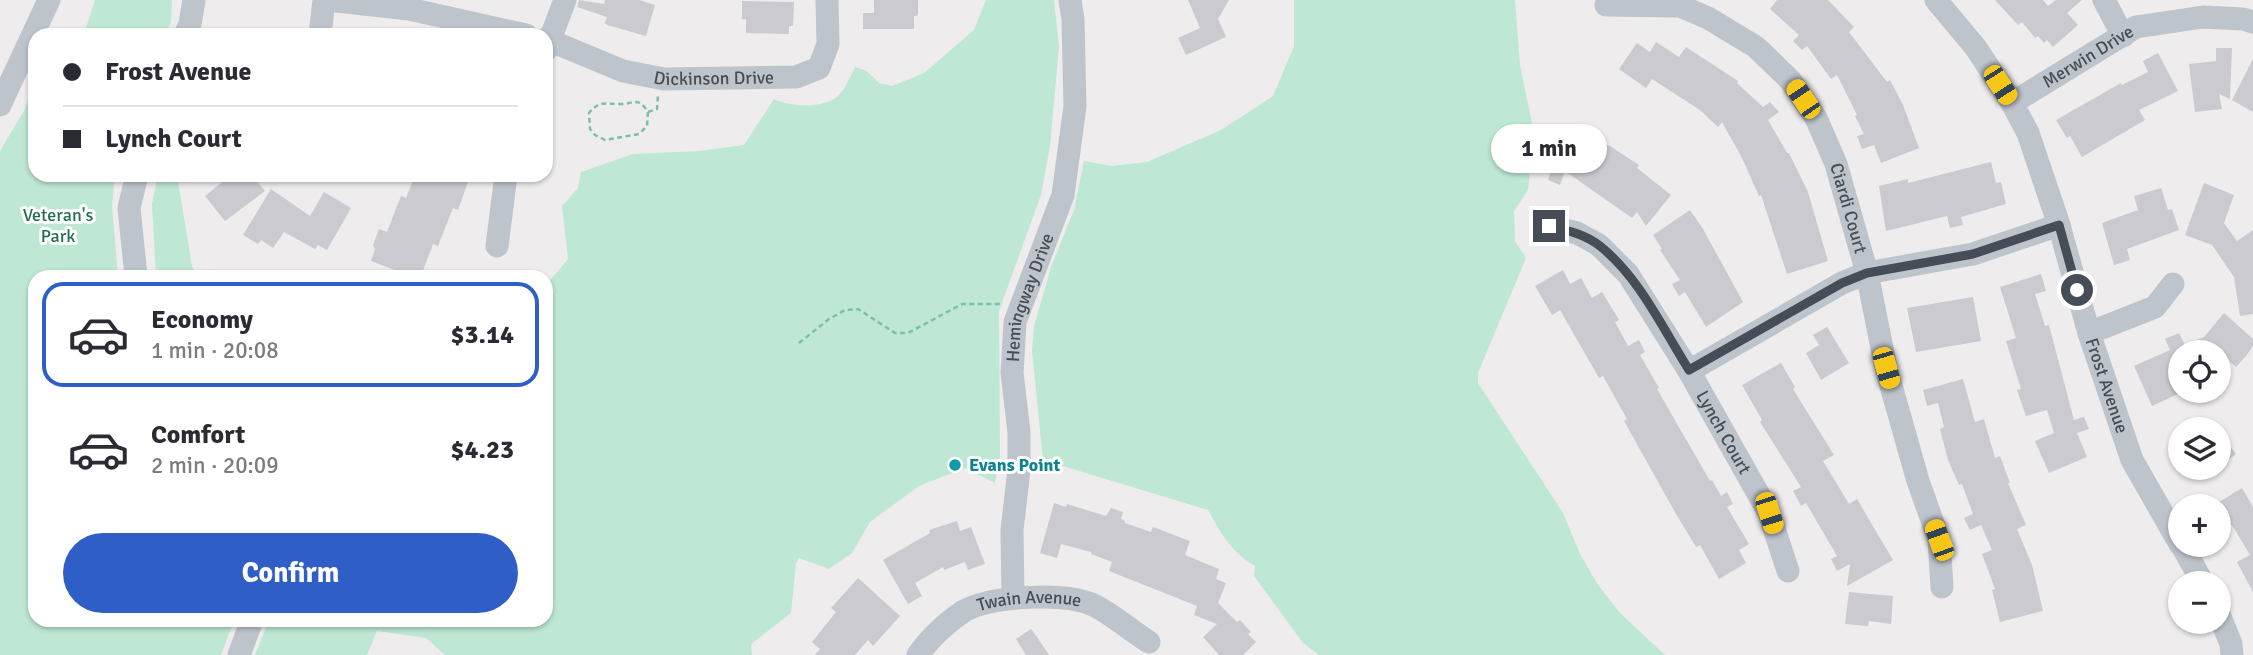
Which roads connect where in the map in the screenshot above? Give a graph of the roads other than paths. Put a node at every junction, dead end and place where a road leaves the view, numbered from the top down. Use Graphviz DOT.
graph roads {
  1 [pos="49,0"];
  2 [pos="194,0"];
  3 [pos="326,0"];
  4 [pos="565,0"];
  5 [pos="827,0"];
  6 [pos="1070,0"];
  7 [pos="1936,0"];
  8 [pos="2104,0"];
  9 [pos="1606,5"];
  10 [pos="2253,22"];
  11 [pos="36,28"];
  12 [pos="188,28"];
  13 [pos="321,28"];
  14 [pos="494,28"];
  15 [pos="553,29"];
  16 [pos="2123,36"];
  17 [pos="28,45"];
  18 [pos="553,45"];
  19 [pos="2012,103"];
  20 [pos="0,105"];
  21 [pos="135,182"];
  22 [pos="505,182"];
  23 [pos="2059,225"];
  24 [pos="1549,226"];
  25 [pos="497,246"];
  26 [pos="135,270"];
  27 [pos="1867,273"];
  28 [pos="2173,284"];
  29 [pos="2089,333"];
  30 [pos="1689,370"];
  31 [pos="2168,522"];
  32 [pos="1788,571"];
  33 [pos="1942,587"];
  34 [pos="1013,598"];
  35 [pos="249,627"];
  36 [pos="2227,634"];
  37 [pos="1149,642"];
  38 [pos="239,655"];
  39 [pos="918,655"];
  40 [pos="2232,655"];
  1 -- 11 [label="street"];
  2 -- 12 [label="street"];
  3 -- 13 [label="street"];
  3 -- 14 [label="street"];
  4 -- 15 [label="street"];
  5 -- 18 [label="street, Dickinson Drive"];
  6 -- 34 [label="street, Hemingway Drive"];
  7 -- 19 [label="street, Frost Avenue"];
  8 -- 16 [label="street"];
  9 -- 27 [label="street, Ciardi Court"];
  10 -- 16 [label="street, Merwin Drive"];
  16 -- 19 [label="street, Merwin Drive"];
  17 -- 20 [label="street"];
  19 -- 23 [label="street, Frost Avenue"];
  21 -- 26 [label="street"];
  22 -- 25 [label="street"];
  23 -- 27 [label="street"];
  23 -- 29 [label="street, Frost Avenue"];
  24 -- 30 [label="street, Lynch Court"];
  27 -- 30 [label="street"];
  27 -- 33 [label="street, Ciardi Court"];
  28 -- 29 [label="street"];
  29 -- 31 [label="street, Frost Avenue"];
  30 -- 32 [label="street, Lynch Court"];
  34 -- 37 [label="street, Twain Avenue"];
  34 -- 39 [label="street, Twain Avenue"];
  35 -- 38 [label="street"];
  36 -- 40 [label="street"];
}
